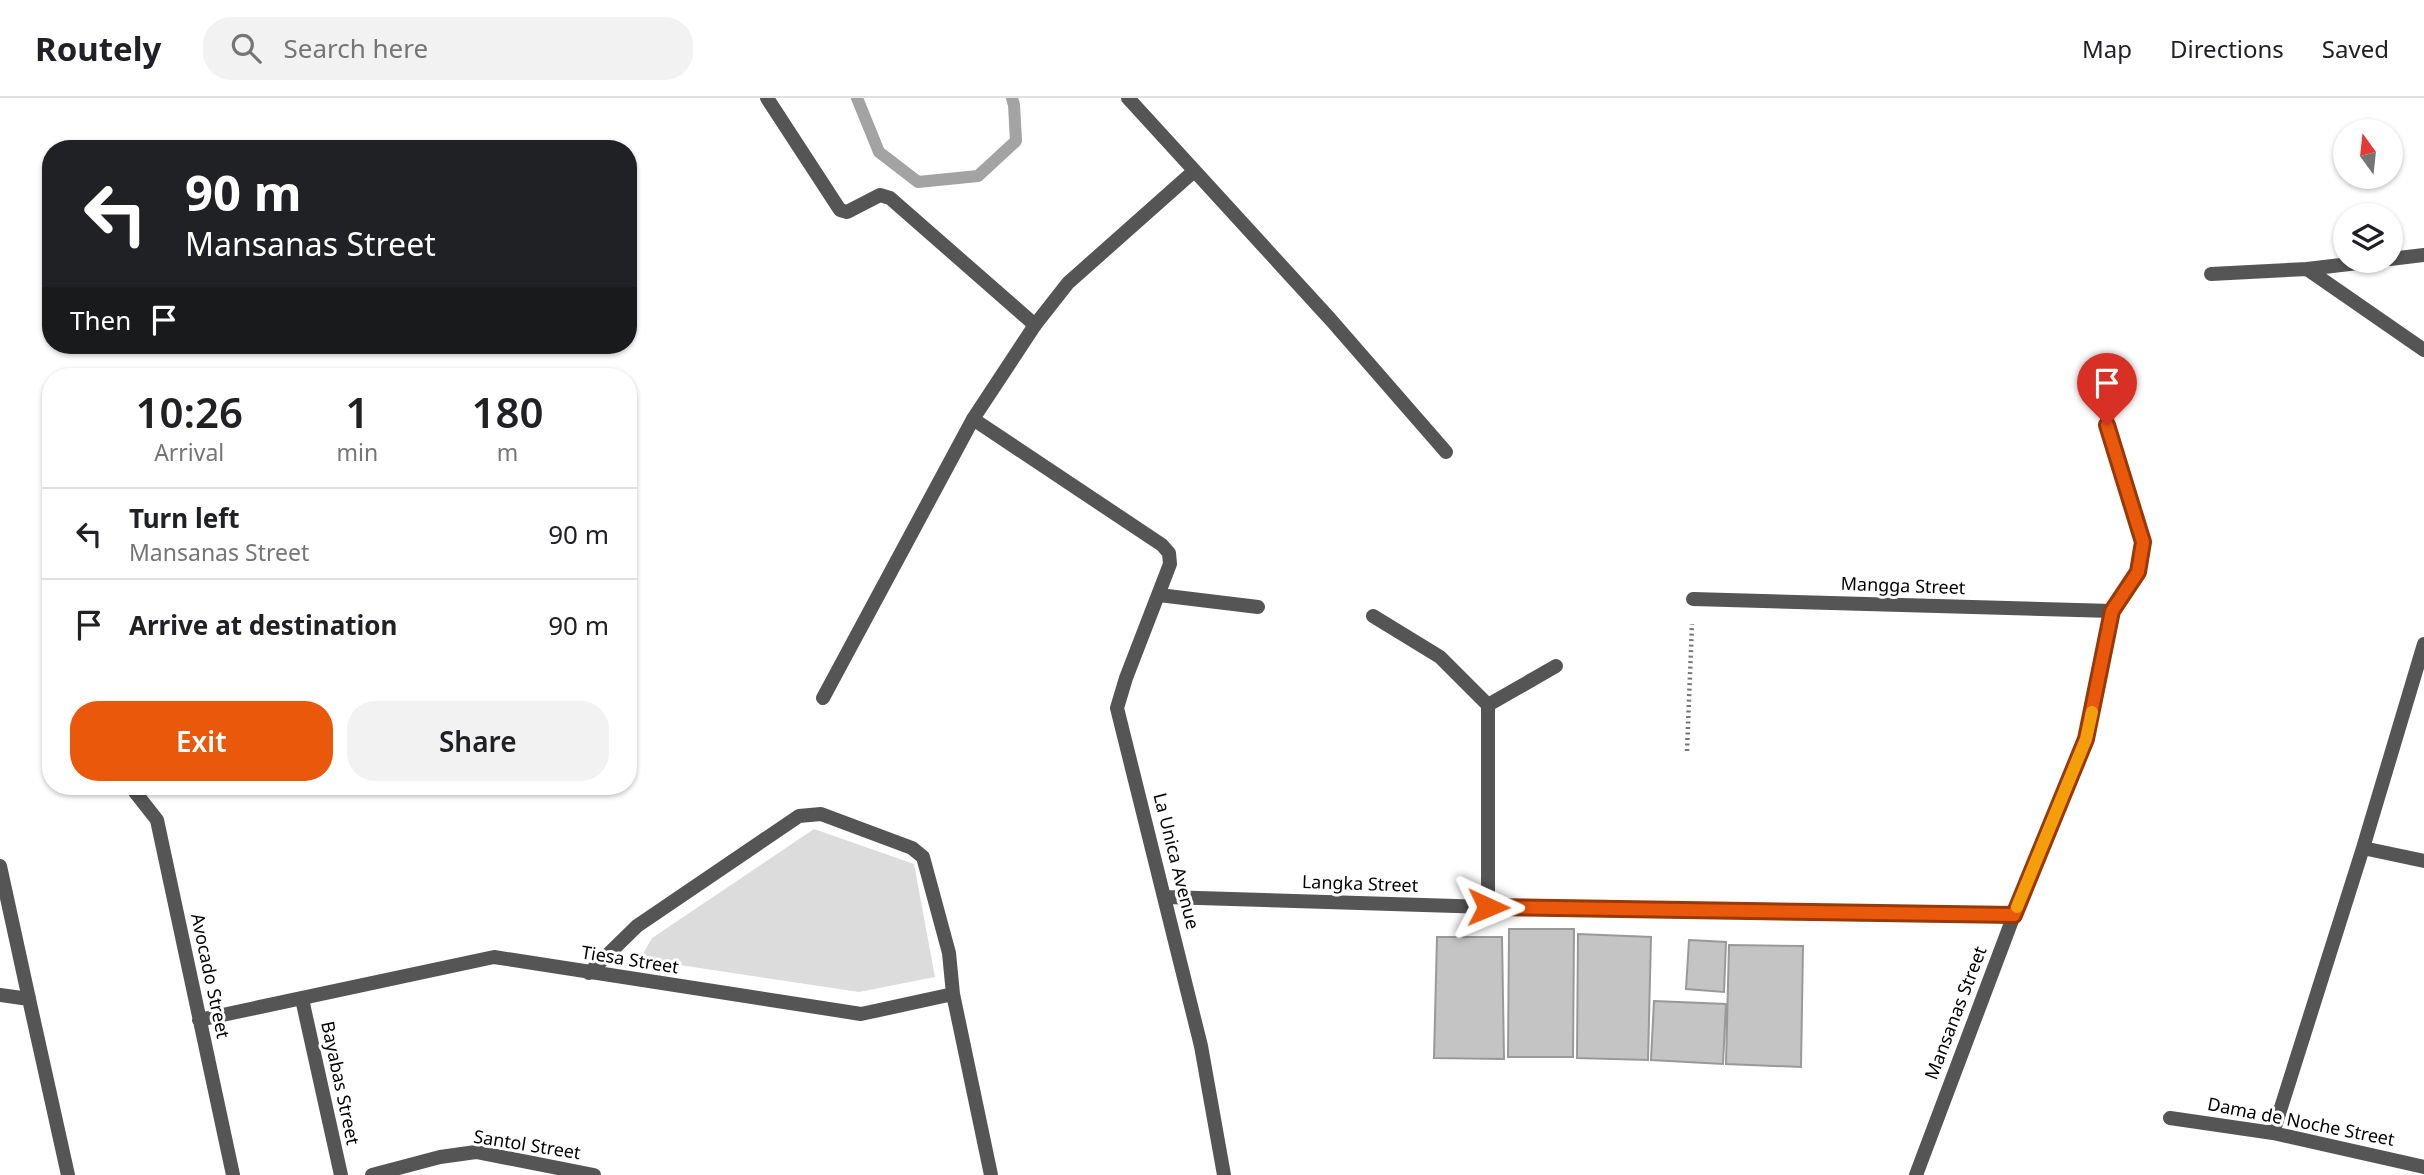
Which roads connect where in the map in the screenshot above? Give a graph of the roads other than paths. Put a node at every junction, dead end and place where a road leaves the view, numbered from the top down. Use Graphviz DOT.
graph roads {
  1 [pos="767,98"];
  2 [pos="1128,98"];
  3 [pos="1193,172"];
  4 [pos="2424,254"];
  5 [pos="2403,257"];
  6 [pos="2333,266"];
  7 [pos="2307,269"];
  8 [pos="2211,274"];
  9 [pos="1035,325"];
  10 [pos="2424,350"];
  11 [pos="2108,388"];
  12 [pos="973,419"];
  13 [pos="1446,452"];
  14 [pos="1159,595"];
  15 [pos="1693,599"];
  16 [pos="1258,607"];
  17 [pos="2112,611"];
  18 [pos="1373,616"];
  19 [pos="2424,644"];
  20 [pos="1556,666"];
  21 [pos="823,698"];
  22 [pos="1488,705"];
  23 [pos="137,795"];
  24 [pos="2363,848"];
  25 [pos="2424,861"];
  26 [pos="0,866"];
  27 [pos="1166,897"];
  28 [pos="1488,907"];
  29 [pos="2014,915"];
  30 [pos="589,973"];
  31 [pos="953,994"];
  32 [pos="0,995"];
  33 [pos="29,999"];
  34 [pos="302,999"];
  35 [pos="199,1020"];
  36 [pos="2170,1118"];
  37 [pos="2273,1133"];
  38 [pos="2424,1167"];
  39 [pos="68,1175"];
  40 [pos="233,1175"];
  41 [pos="341,1175"];
  42 [pos="372,1175"];
  43 [pos="594,1175"];
  44 [pos="992,1175"];
  45 [pos="1224,1175"];
  46 [pos="1916,1175"];
  1 -- 9 [label="street"];
  2 -- 3 [label="street"];
  3 -- 9 [label="street"];
  3 -- 13 [label="street"];
  4 -- 5 [label="street"];
  6 -- 7 [label="street"];
  7 -- 8 [label="street"];
  7 -- 10 [label="street"];
  9 -- 12 [label="street"];
  11 -- 17 [label="street, Mansanas Street"];
  12 -- 14 [label="street, La Unica Avenue"];
  12 -- 21 [label="street"];
  14 -- 16 [label="street"];
  14 -- 27 [label="street, La Unica Avenue"];
  15 -- 17 [label="street, Mangga Street"];
  17 -- 29 [label="street, Mansanas Street"];
  18 -- 22 [label="street"];
  19 -- 24 [label="street"];
  20 -- 22 [label="street"];
  22 -- 28 [label="street"];
  23 -- 35 [label="street, Avocado Street"];
  24 -- 25 [label="street"];
  24 -- 37 [label="street"];
  26 -- 33 [label="street"];
  27 -- 28 [label="street, Langka Street"];
  27 -- 45 [label="street, La Unica Avenue"];
  28 -- 29 [label="street, Langka Street"];
  29 -- 46 [label="street, Mansanas Street"];
  30 -- 31 [label="street, Tiesa Street"];
  30 -- 31 [label="street"];
  30 -- 34 [label="street, Tiesa Street"];
  31 -- 44 [label="street"];
  32 -- 33 [label="street"];
  33 -- 39 [label="street"];
  34 -- 35 [label="street, Tiesa Street"];
  34 -- 41 [label="street, Bayabas Street"];
  35 -- 40 [label="street, Avocado Street"];
  36 -- 37 [label="street, Dama de Noche Street"];
  37 -- 38 [label="street, Dama de Noche Street"];
  42 -- 43 [label="street, Santol Street"];
}
